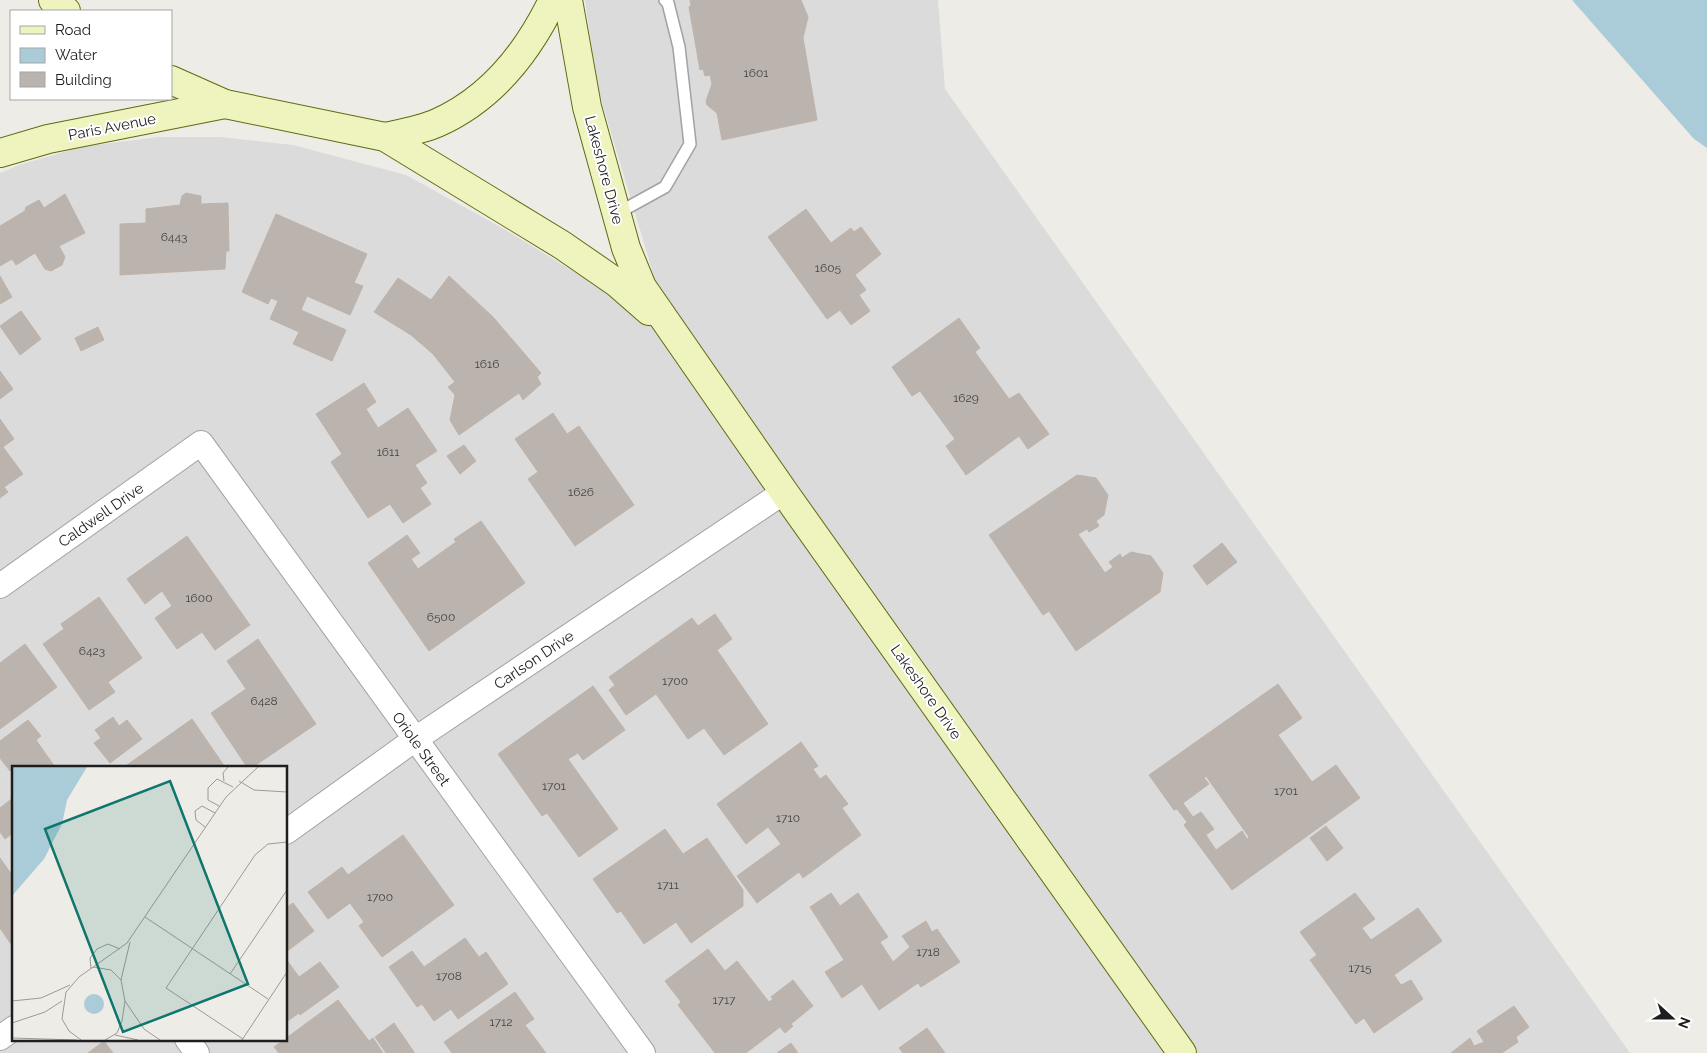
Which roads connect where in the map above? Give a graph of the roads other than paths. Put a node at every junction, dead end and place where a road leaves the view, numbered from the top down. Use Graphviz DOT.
graph roads {
  1 [pos="53,0"];
  2 [pos="553,0"];
  3 [pos="568,0"];
  4 [pos="665,0"];
  5 [pos="65,10"];
  6 [pos="172,80"];
  7 [pos="224,104"];
  8 [pos="385,137"];
  9 [pos="0,153"];
  10 [pos="616,214"];
  11 [pos="671,330"];
  12 [pos="201,444"];
  13 [pos="784,492"];
  14 [pos="0,586"];
  15 [pos="414,740"];
  16 [pos="288,831"];
  17 [pos="12,1029"];
  18 [pos="0,1038"];
  19 [pos="188,1040"];
  20 [pos="197,1053"];
  21 [pos="643,1053"];
  22 [pos="1182,1053"];
  1 -- 5 [label="street"];
  2 -- 8 [label="street, Lakeshore Drive"];
  3 -- 10 [label="street, Lakeshore Drive"];
  4 -- 10 [label="lane"];
  6 -- 7 [label="street, Lakeshore Drive"];
  7 -- 8 [label="street, Lakeshore Drive"];
  7 -- 9 [label="street, Paris Avenue"];
  8 -- 11 [label="street, Lakeshore Drive"];
  10 -- 11 [label="street, Lakeshore Drive"];
  11 -- 13 [label="street, Lakeshore Drive"];
  12 -- 14 [label="street, Caldwell Drive"];
  12 -- 15 [label="street, Oriole Street"];
  13 -- 15 [label="street, Carlson Drive"];
  13 -- 22 [label="street, Lakeshore Drive"];
  15 -- 16 [label="street, Carlson Drive"];
  15 -- 21 [label="street, Oriole Street"];
  17 -- 18 [label="street"];
  19 -- 20 [label="street"];
}
